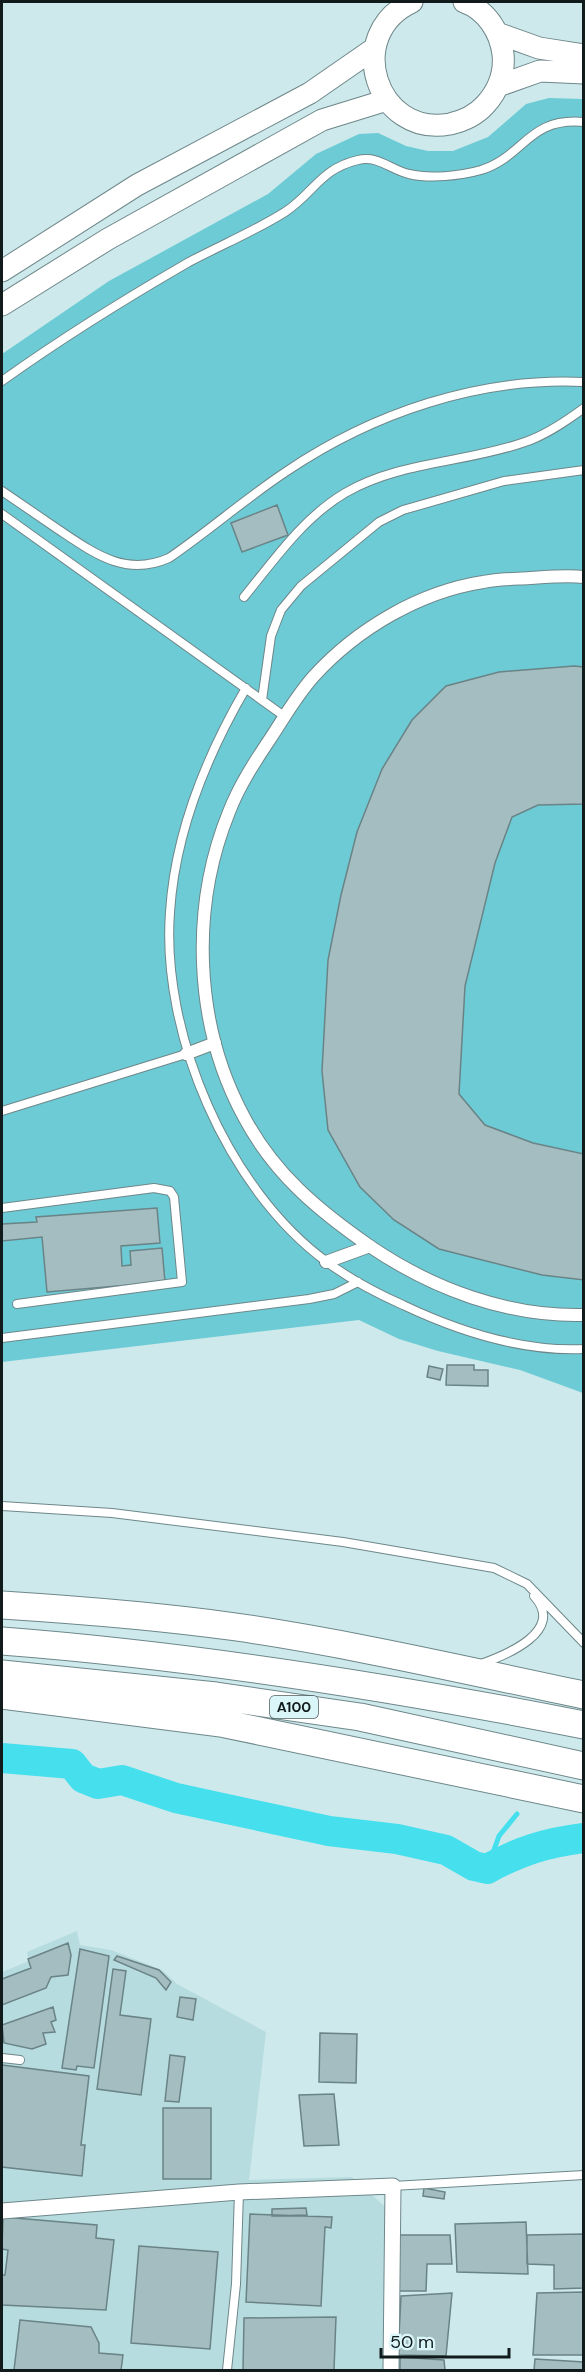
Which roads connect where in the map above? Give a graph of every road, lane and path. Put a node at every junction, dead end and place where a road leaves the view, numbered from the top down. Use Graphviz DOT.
graph roads {
  1 [pos="412,2"];
  2 [pos="464,2"];
  3 [pos="497,33"];
  4 [pos="375,48"];
  5 [pos="584,55"];
  6 [pos="584,73"];
  7 [pos="498,86"];
  8 [pos="387,100"];
  9 [pos="584,122"];
  10 [pos="2,271"];
  11 [pos="2,305"];
  12 [pos="2,381"];
  13 [pos="584,382"];
  14 [pos="584,408"];
  15 [pos="584,470"];
  16 [pos="2,491"];
  17 [pos="2,514"];
  18 [pos="584,577"];
  19 [pos="244,597"];
  20 [pos="246,688"];
  21 [pos="262,700"];
  22 [pos="284,716"];
  23 [pos="215,1043"];
  24 [pos="186,1054"];
  25 [pos="2,1111"];
  26 [pos="2,1208"];
  27 [pos="370,1246"];
  28 [pos="326,1262"];
  29 [pos="357,1282"];
  30 [pos="17,1304"];
  31 [pos="584,1315"];
  32 [pos="2,1338"];
  33 [pos="582,1350"];
  34 [pos="2,1506"];
  35 [pos="517,1577"];
  36 [pos="2,1605"];
  37 [pos="2,1641"];
  38 [pos="584,1643"];
  39 [pos="464,1670"];
  40 [pos="2,1674"];
  41 [pos="2,1695"];
  42 [pos="584,1695"];
  43 [pos="584,1725"];
  44 [pos="584,1766"];
  45 [pos="584,1799"];
  46 [pos="2,2058"];
  47 [pos="20,2060"];
  48 [pos="584,2175"];
  49 [pos="393,2186"];
  50 [pos="239,2192"];
  51 [pos="2,2211"];
  52 [pos="227,2370"];
  53 [pos="391,2370"];
  1 -- 4 [label="main road"];
  2 -- 3 [label="main road"];
  3 -- 5 [label="main road"];
  3 -- 7 [label="main road"];
  4 -- 8 [label="main road"];
  4 -- 10 [label="main road"];
  6 -- 7 [label="main road"];
  7 -- 8 [label="main road"];
  8 -- 11 [label="main road"];
  9 -- 12 [label="lane"];
  13 -- 16 [label="lane"];
  14 -- 19 [label="lane"];
  15 -- 21 [label="lane"];
  17 -- 20 [label="lane"];
  18 -- 22 [label="street"];
  20 -- 21 [label="lane"];
  20 -- 24 [label="lane"];
  21 -- 22 [label="lane"];
  22 -- 23 [label="street"];
  23 -- 24 [label="street"];
  23 -- 27 [label="street"];
  24 -- 25 [label="lane"];
  24 -- 28 [label="lane"];
  26 -- 30 [label="lane"];
  27 -- 28 [label="street"];
  27 -- 31 [label="street"];
  28 -- 29 [label="lane"];
  29 -- 32 [label="lane"];
  29 -- 33 [label="lane"];
  34 -- 35 [label="lane"];
  35 -- 38 [label="lane"];
  35 -- 39 [label="lane"];
  36 -- 39 [label="highway"];
  37 -- 43 [label="highway, A100"];
  39 -- 42 [label="highway"];
  40 -- 44 [label="highway, A100"];
  41 -- 45 [label="highway"];
  46 -- 47 [label="lane"];
  48 -- 49 [label="lane"];
  49 -- 50 [label="street"];
  49 -- 53 [label="street"];
  50 -- 51 [label="street"];
  50 -- 52 [label="lane"];
}
